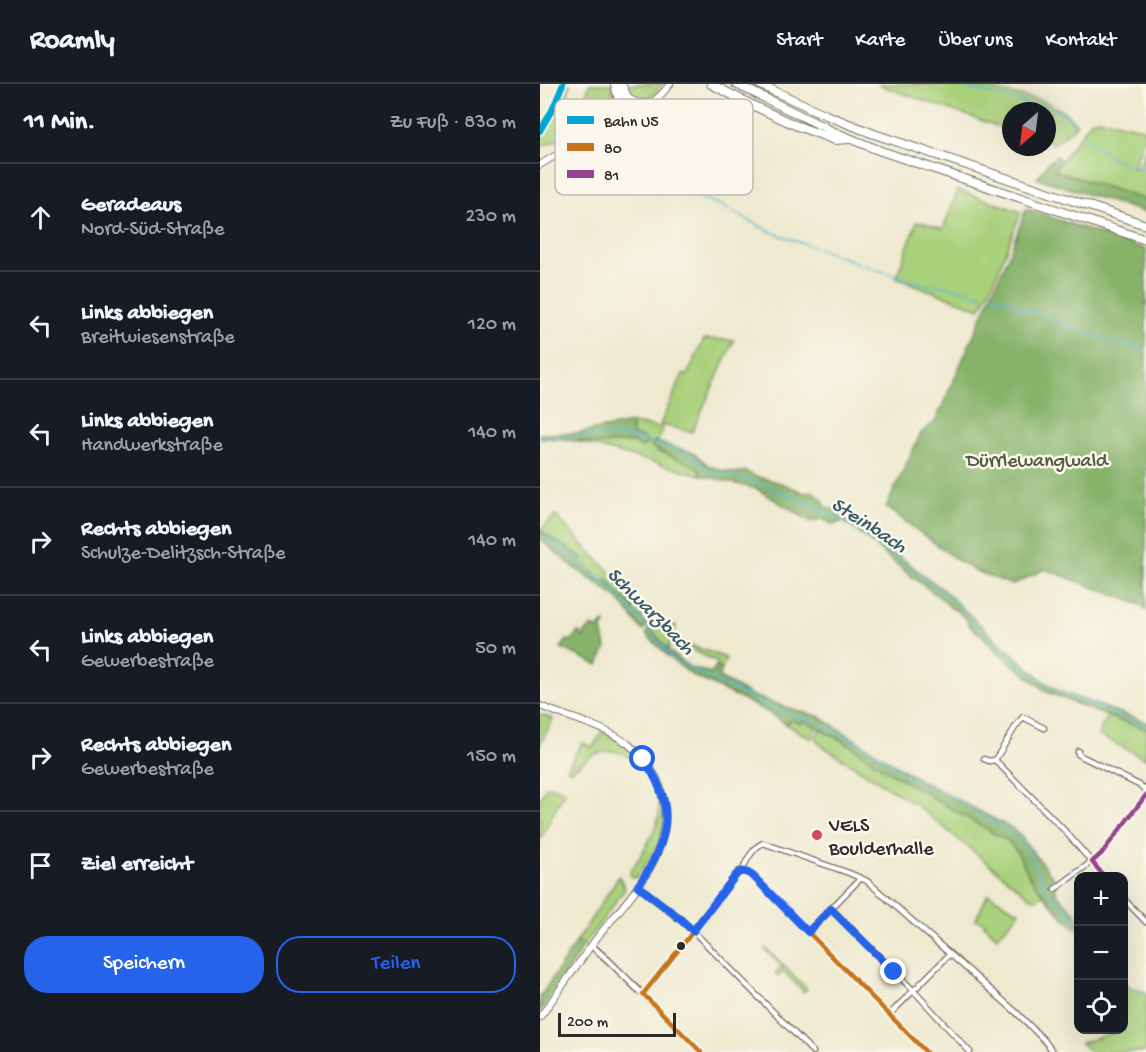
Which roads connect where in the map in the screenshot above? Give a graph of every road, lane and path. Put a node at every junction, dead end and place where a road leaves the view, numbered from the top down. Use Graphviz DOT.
graph roads {
  1 [pos="615,84"];
  2 [pos="621,84"];
  3 [pos="670,84"];
  4 [pos="711,84"];
  5 [pos="736,84"];
  6 [pos="759,84"];
  7 [pos="619,99"];
  8 [pos="623,99"];
  9 [pos="656,99"];
  10 [pos="741,99"];
  11 [pos="753,105"];
  12 [pos="851,139"];
  13 [pos="555,156"];
  14 [pos="540,165"];
  15 [pos="1146,225"];
  16 [pos="1146,240"];
  17 [pos="540,706"];
  18 [pos="1044,728"];
  19 [pos="1078,751"];
  20 [pos="984,759"];
  21 [pos="995,760"];
  22 [pos="1146,790"];
  23 [pos="1146,795"];
  24 [pos="1092,862"];
  25 [pos="743,872"];
  26 [pos="1101,872"];
  27 [pos="861,878"];
  28 [pos="638,886"];
  29 [pos="1054,889"];
  30 [pos="1128,903"];
  31 [pos="831,909"];
  32 [pos="1146,922"];
  33 [pos="693,931"];
  34 [pos="808,932"];
  35 [pos="592,946"];
  36 [pos="950,954"];
  37 [pos="913,990"];
  38 [pos="642,994"];
  39 [pos="890,1014"];
  40 [pos="540,1017"];
  41 [pos="1051,1051"];
  42 [pos="700,1052"];
  43 [pos="813,1052"];
  44 [pos="926,1052"];
  45 [pos="970,1052"];
  1 -- 7 [label="highway"];
  2 -- 8 [label="highway"];
  3 -- 9 [label="main road"];
  4 -- 10 [label="highway"];
  5 -- 12 [label="highway"];
  6 -- 15 [label="highway"];
  11 -- 12 [label="highway"];
  12 -- 16 [label="highway"];
  13 -- 14 [label="main road"];
  17 -- 28 [label="main road"];
  18 -- 21 [label="street"];
  19 -- 22 [label="street"];
  20 -- 21 [label="street"];
  21 -- 24 [label="street"];
  23 -- 24 [label="street"];
  24 -- 26 [label="street"];
  24 -- 29 [label="street"];
  25 -- 27 [label="street"];
  25 -- 33 [label="street"];
  25 -- 34 [label="street"];
  27 -- 31 [label="street"];
  27 -- 36 [label="street"];
  28 -- 33 [label="street"];
  28 -- 35 [label="main road"];
  30 -- 32 [label="street"];
  31 -- 34 [label="street"];
  31 -- 37 [label="street"];
  33 -- 38 [label="street"];
  33 -- 43 [label="street"];
  34 -- 39 [label="street"];
  35 -- 38 [label="street"];
  35 -- 40 [label="main road"];
  36 -- 37 [label="street"];
  36 -- 41 [label="street"];
  37 -- 39 [label="street"];
  37 -- 45 [label="street"];
  38 -- 42 [label="street"];
  39 -- 44 [label="street"];
}
